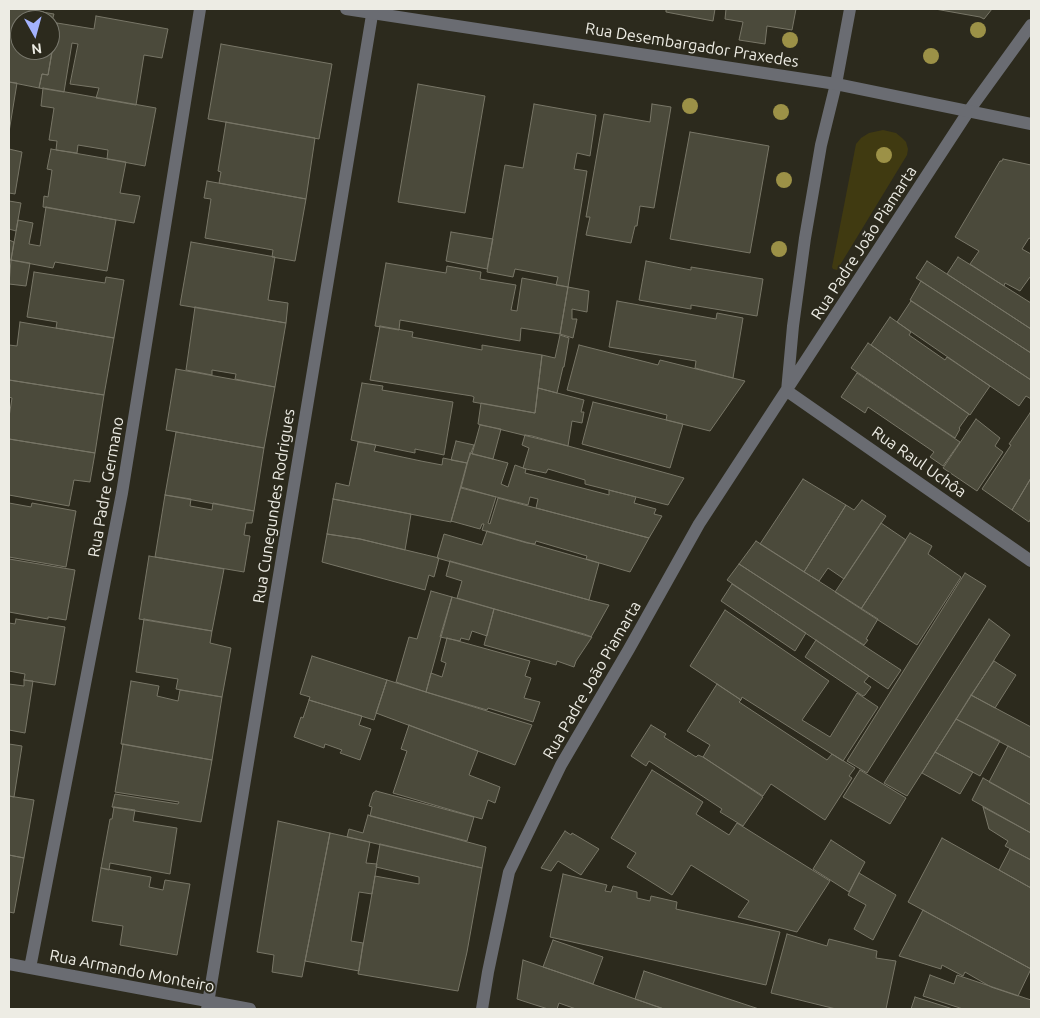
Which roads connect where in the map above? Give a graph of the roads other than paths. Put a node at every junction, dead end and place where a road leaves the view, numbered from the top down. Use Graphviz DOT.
graph roads {
  1 [pos="200,9"];
  2 [pos="346,9"];
  3 [pos="850,9"];
  4 [pos="373,11"];
  5 [pos="1031,25"];
  6 [pos="836,84"];
  7 [pos="968,112"];
  8 [pos="1031,124"];
  9 [pos="787,391"];
  10 [pos="1031,561"];
  11 [pos="9,964"];
  12 [pos="30,968"];
  13 [pos="208,1006"];
  14 [pos="250,1009"];
  15 [pos="482,1009"];
  1 -- 12 [label="street, Rua Padre Germano"];
  2 -- 4 [label="street, Rua Desembargador Praxedes"];
  3 -- 6 [label="street, Rua Padre João Piamarta"];
  4 -- 6 [label="street, Rua Desembargador Praxedes"];
  4 -- 13 [label="street, Rua Cunegundes Rodrigues"];
  5 -- 7 [label="street, Rua Padre João Piamarta"];
  6 -- 7 [label="street, Rua Desembargador Praxedes"];
  6 -- 9 [label="street, Rua Padre João Piamarta"];
  7 -- 8 [label="street, Rua Desembargador Praxedes"];
  7 -- 9 [label="street, Rua Padre João Piamarta"];
  9 -- 10 [label="street, Rua Raul Uchôa"];
  9 -- 15 [label="street, Rua Padre João Piamarta"];
  11 -- 12 [label="street, Rua Armando Monteiro"];
  12 -- 13 [label="street, Rua Armando Monteiro"];
  13 -- 14 [label="street, Rua Armando Monteiro"];
}
